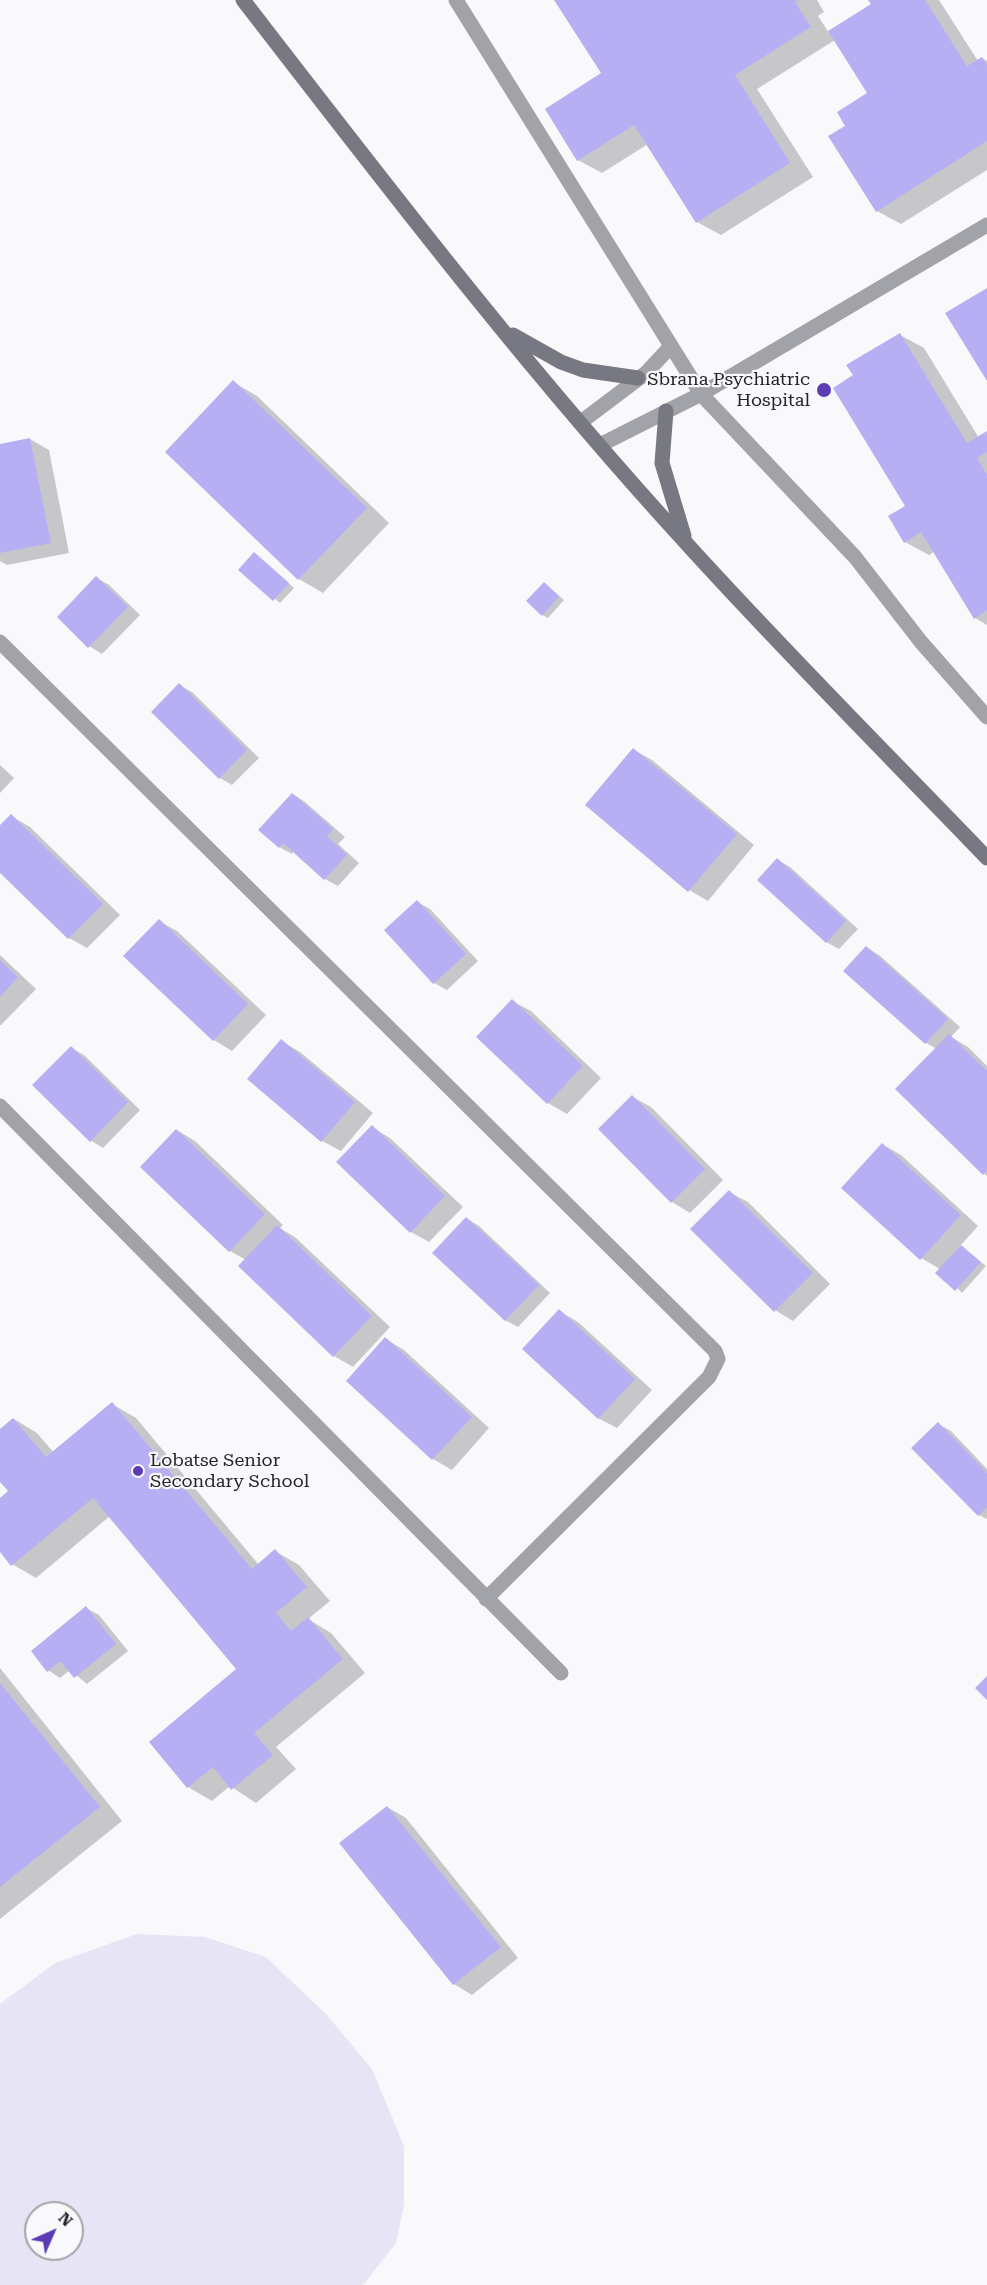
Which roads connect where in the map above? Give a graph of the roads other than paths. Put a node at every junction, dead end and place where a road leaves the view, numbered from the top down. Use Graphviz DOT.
graph roads {
  1 [pos="243,0"];
  2 [pos="456,0"];
  3 [pos="987,225"];
  4 [pos="505,331"];
  5 [pos="671,346"];
  6 [pos="638,378"];
  7 [pos="701,394"];
  8 [pos="666,411"];
  9 [pos="581,422"];
  10 [pos="600,445"];
  11 [pos="687,544"];
  12 [pos="0,642"];
  13 [pos="987,717"];
  14 [pos="987,858"];
  15 [pos="0,1106"];
  16 [pos="486,1599"];
  17 [pos="561,1673"];
  1 -- 4 [label="street"];
  2 -- 5 [label="street"];
  3 -- 7 [label="street"];
  4 -- 6 [label="street"];
  4 -- 9 [label="street"];
  5 -- 6 [label="street"];
  5 -- 7 [label="street"];
  6 -- 9 [label="street"];
  7 -- 8 [label="street"];
  7 -- 13 [label="street"];
  8 -- 10 [label="street"];
  8 -- 11 [label="street"];
  9 -- 10 [label="street"];
  10 -- 11 [label="street"];
  11 -- 14 [label="street"];
  12 -- 16 [label="street"];
  15 -- 16 [label="street"];
  16 -- 17 [label="street"];
}
